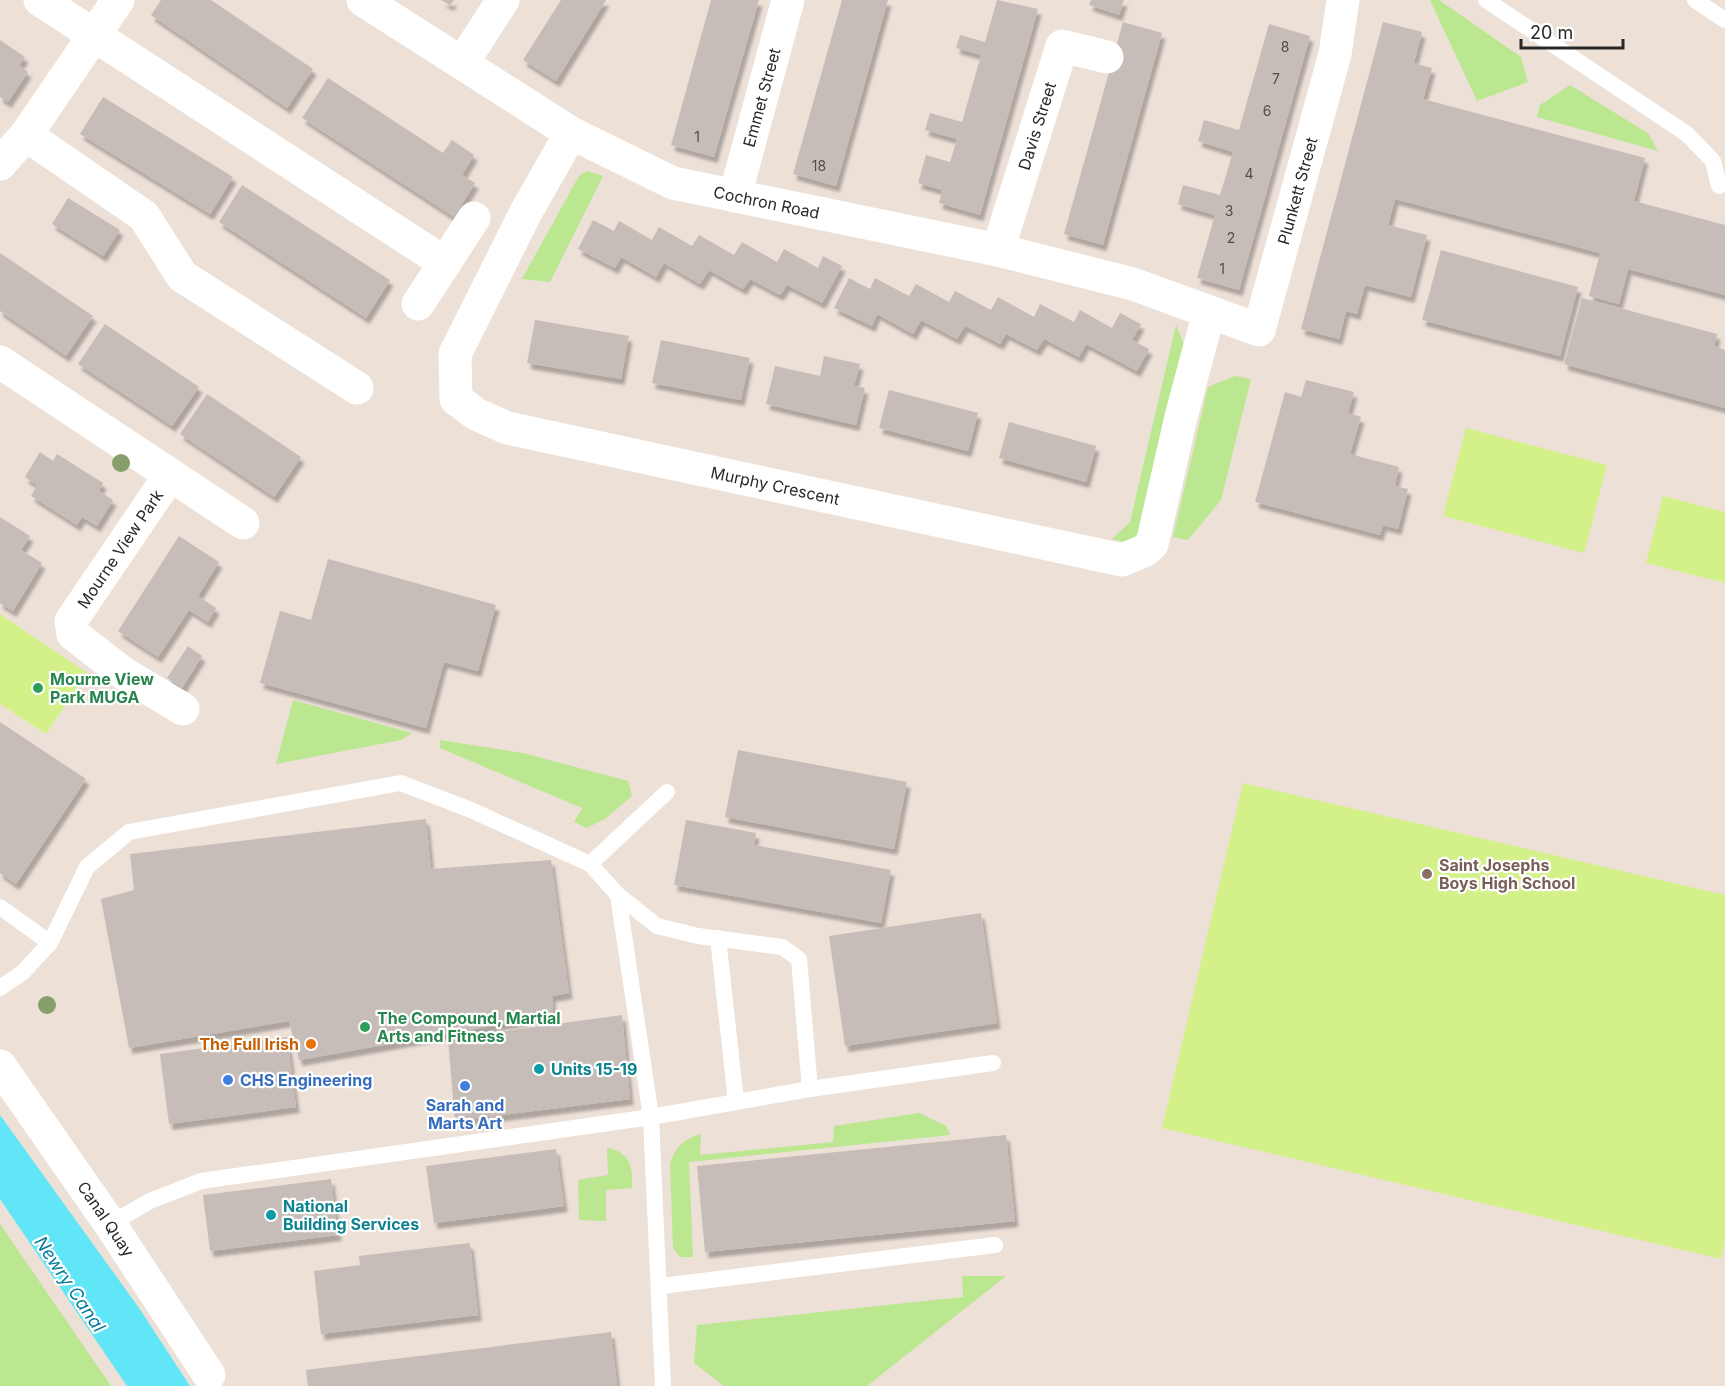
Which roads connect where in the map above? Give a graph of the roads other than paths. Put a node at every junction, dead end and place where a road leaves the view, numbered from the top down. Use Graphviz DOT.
graph roads {
  1 [pos="40,0"];
  2 [pos="118,0"];
  3 [pos="363,0"];
  4 [pos="503,0"];
  5 [pos="788,0"];
  6 [pos="1343,0"];
  7 [pos="1486,0"];
  8 [pos="1695,0"];
  9 [pos="1725,20"];
  10 [pos="94,37"];
  11 [pos="1107,57"];
  12 [pos="463,62"];
  13 [pos="571,133"];
  14 [pos="26,135"];
  15 [pos="0,164"];
  16 [pos="1719,186"];
  17 [pos="735,196"];
  18 [pos="474,218"];
  19 [pos="998,250"];
  20 [pos="445,263"];
  21 [pos="418,304"];
  22 [pos="1209,312"];
  23 [pos="0,362"];
  24 [pos="357,388"];
  25 [pos="170,475"];
  26 [pos="243,524"];
  27 [pos="183,709"];
  28 [pos="667,792"];
  29 [pos="590,864"];
  30 [pos="618,895"];
  31 [pos="0,908"];
  32 [pos="718,938"];
  33 [pos="50,943"];
  34 [pos="0,988"];
  35 [pos="993,1063"];
  36 [pos="0,1066"];
  37 [pos="810,1089"];
  38 [pos="736,1101"];
  39 [pos="651,1117"];
  40 [pos="110,1224"];
  41 [pos="995,1245"];
  42 [pos="661,1286"];
  43 [pos="209,1375"];
  44 [pos="663,1386"];
  1 -- 10 [label="street"];
  2 -- 10 [label="street"];
  3 -- 12 [label="street, Cochron Road"];
  4 -- 12 [label="street"];
  5 -- 17 [label="street, Emmet Street"];
  6 -- 22 [label="street, Plunkett Street"];
  7 -- 16 [label="lane"];
  8 -- 9 [label="lane"];
  10 -- 14 [label="street"];
  10 -- 20 [label="street"];
  11 -- 19 [label="street, Davis Street"];
  12 -- 13 [label="street, Cochron Road"];
  13 -- 17 [label="street, Cochron Road"];
  13 -- 22 [label="street, Murphy Crescent"];
  14 -- 15 [label="street"];
  14 -- 24 [label="street"];
  17 -- 19 [label="street, Cochron Road"];
  18 -- 20 [label="street"];
  19 -- 22 [label="street, Cochron Road"];
  20 -- 21 [label="street"];
  23 -- 25 [label="street, Mourne View Park"];
  25 -- 26 [label="street, Mourne View Park"];
  25 -- 27 [label="street, Mourne View Park"];
  28 -- 29 [label="lane"];
  29 -- 30 [label="lane"];
  29 -- 33 [label="lane"];
  30 -- 32 [label="lane"];
  30 -- 39 [label="lane"];
  31 -- 33 [label="lane"];
  32 -- 37 [label="lane"];
  32 -- 38 [label="lane"];
  33 -- 34 [label="lane"];
  35 -- 37 [label="lane"];
  36 -- 40 [label="street, Canal Quay"];
  37 -- 38 [label="lane"];
  38 -- 39 [label="lane"];
  39 -- 40 [label="lane"];
  39 -- 42 [label="lane"];
  40 -- 43 [label="street, Canal Quay"];
  41 -- 42 [label="lane"];
  42 -- 44 [label="lane"];
}
